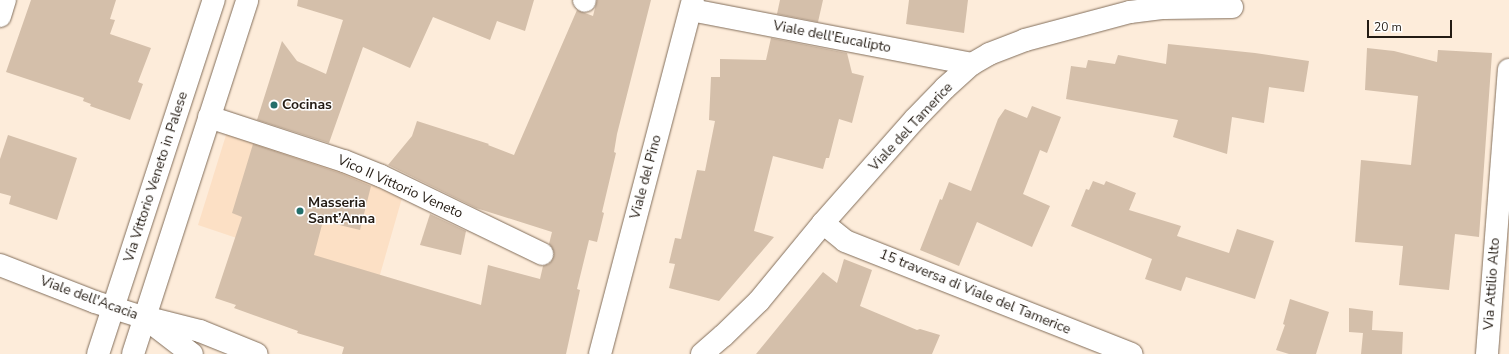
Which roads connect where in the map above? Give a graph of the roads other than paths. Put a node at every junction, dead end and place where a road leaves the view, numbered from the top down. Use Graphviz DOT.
graph roads {
  1 [pos="5,0"];
  2 [pos="214,0"];
  3 [pos="247,0"];
  4 [pos="692,5"];
  5 [pos="1232,7"];
  6 [pos="0,16"];
  7 [pos="972,64"];
  8 [pos="1509,70"];
  9 [pos="210,117"];
  10 [pos="823,223"];
  11 [pos="542,254"];
  12 [pos="0,265"];
  13 [pos="113,308"];
  14 [pos="145,318"];
  15 [pos="98,354"];
  16 [pos="133,354"];
  17 [pos="192,354"];
  18 [pos="257,354"];
  19 [pos="600,354"];
  20 [pos="702,354"];
  21 [pos="1132,354"];
  22 [pos="1487,354"];
  1 -- 6 [label="street"];
  2 -- 13 [label="street, Via Vittorio Veneto in Palese"];
  3 -- 9 [label="street"];
  4 -- 7 [label="street, Viale dell'Eucalipto"];
  4 -- 19 [label="street, Viale del Pino"];
  5 -- 7 [label="street, Viale del Tamerice"];
  7 -- 10 [label="street, Viale del Tamerice"];
  8 -- 22 [label="street, Via Attilio Alto"];
  9 -- 11 [label="street, Vico II Vittorio Veneto"];
  9 -- 14 [label="street"];
  10 -- 20 [label="street, Viale del Tamerice"];
  10 -- 21 [label="street, 15 traversa di Viale del Tamerice"];
  12 -- 13 [label="street, Viale dell'Acacia"];
  13 -- 14 [label="street, Viale dell'Acacia"];
  13 -- 15 [label="street, Via Vittorio Veneto in Palese"];
  14 -- 16 [label="street"];
  14 -- 17 [label="street, Viale dell'Acacia"];
  14 -- 18 [label="street"];
}
